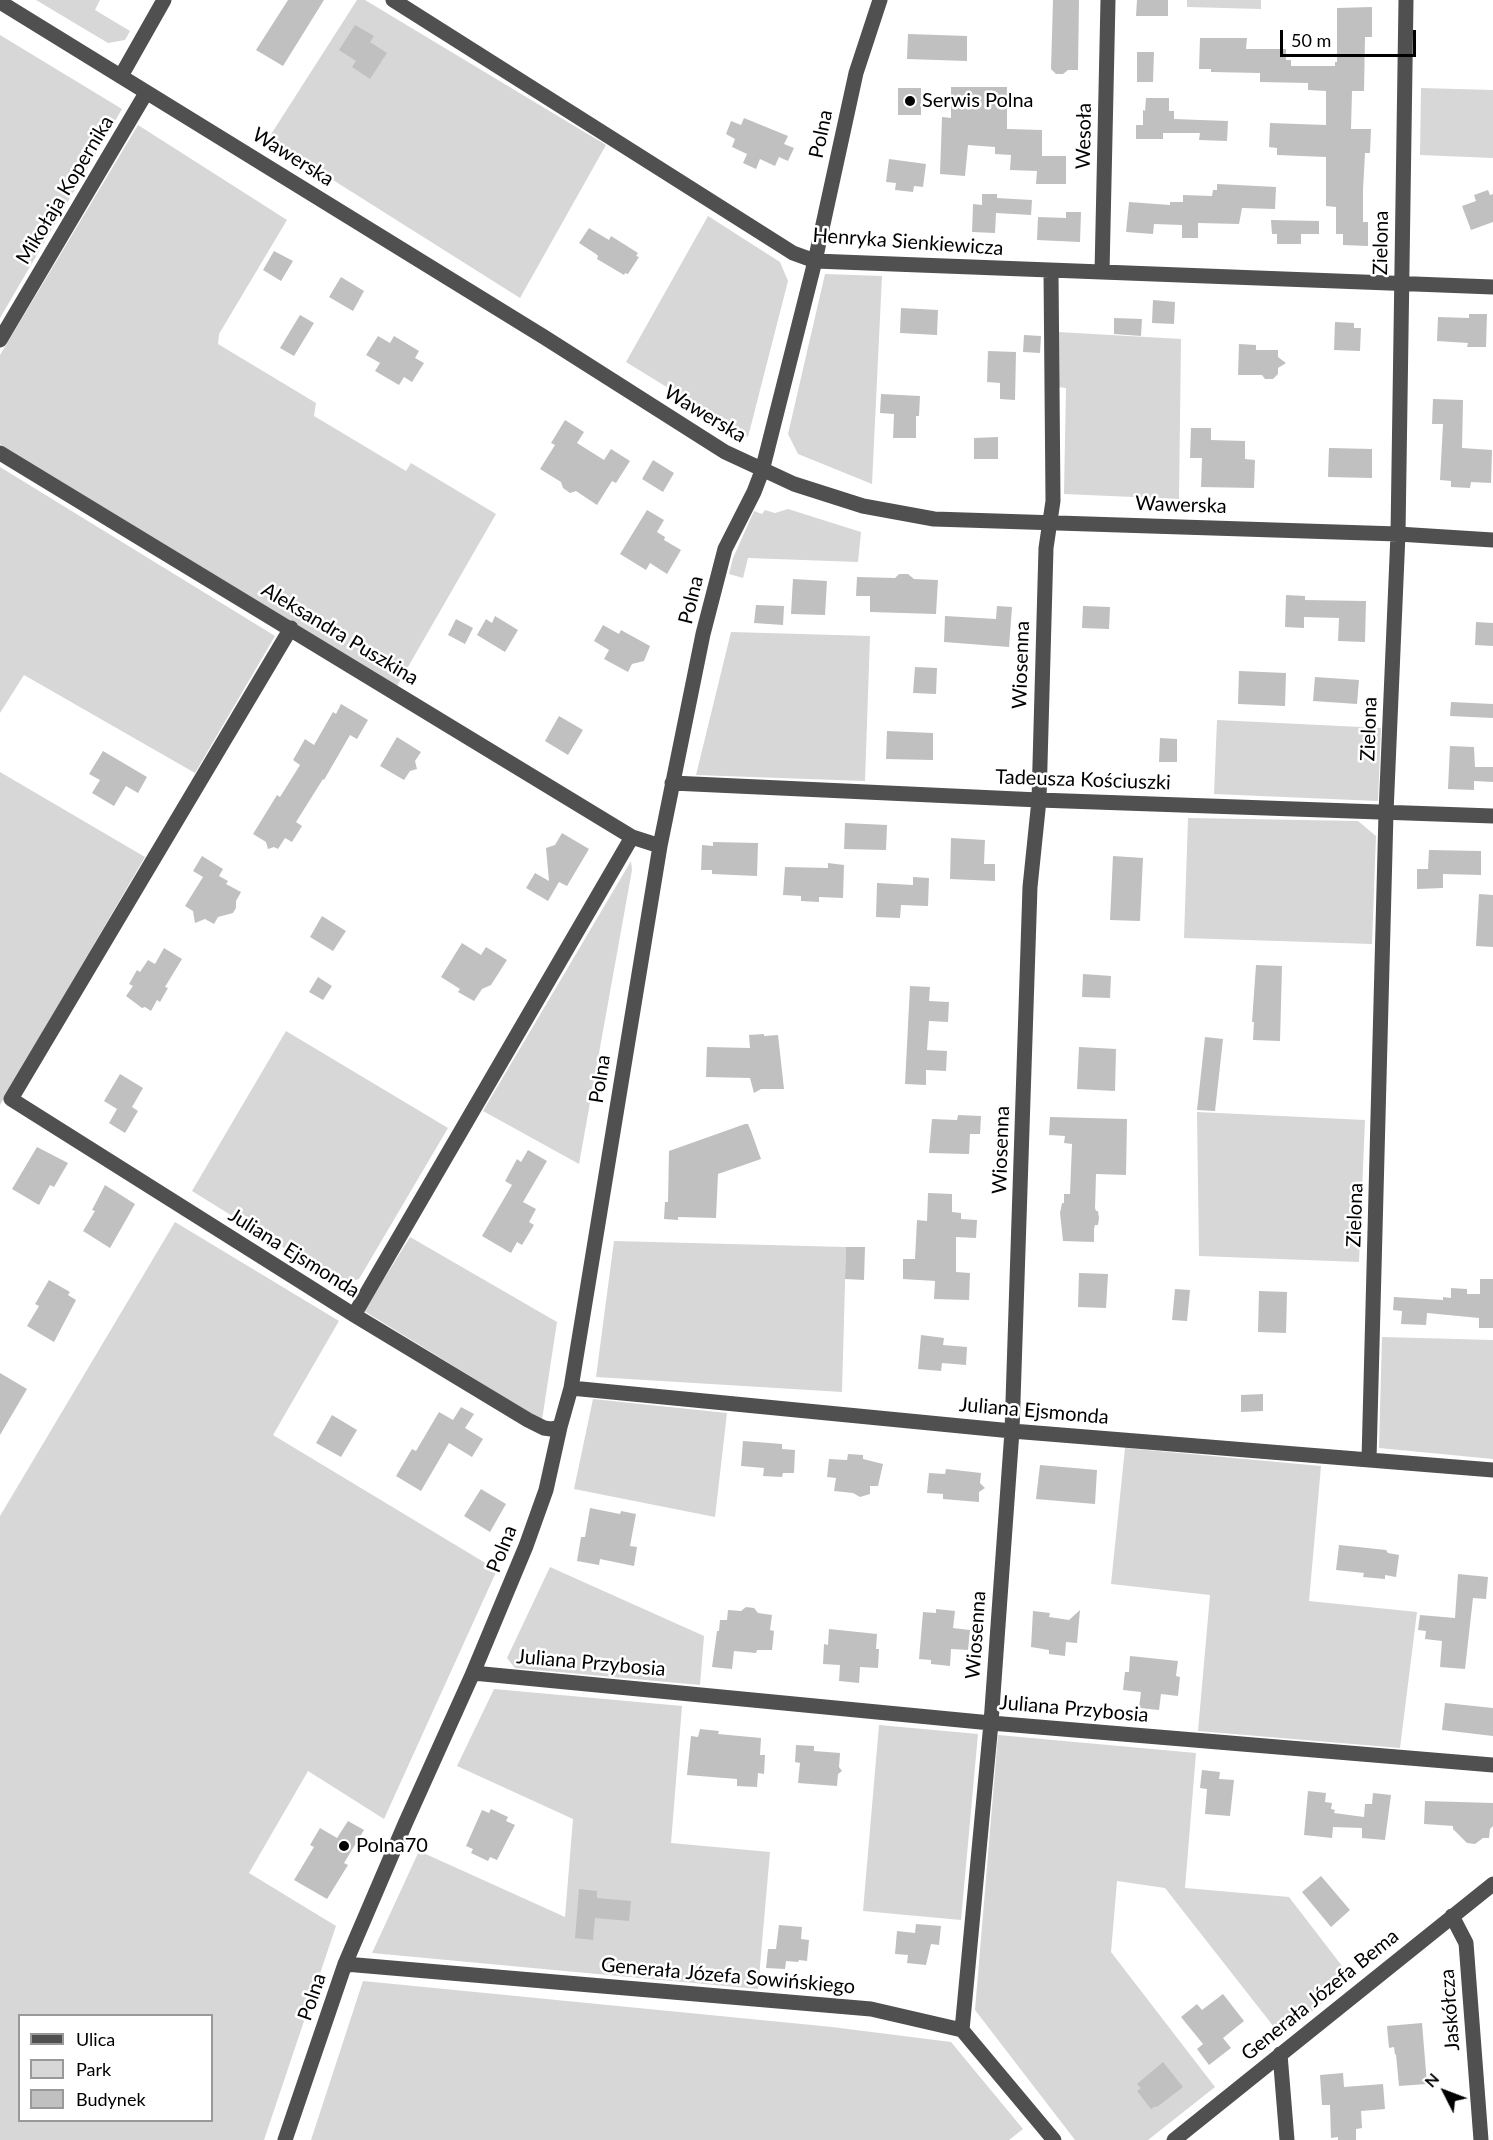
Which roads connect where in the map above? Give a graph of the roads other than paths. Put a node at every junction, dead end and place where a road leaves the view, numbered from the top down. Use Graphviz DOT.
graph roads {
  1 [pos="164,0"];
  2 [pos="393,0"];
  3 [pos="880,0"];
  4 [pos="1108,0"];
  5 [pos="1406,0"];
  6 [pos="0,2"];
  7 [pos="121,76"];
  8 [pos="147,93"];
  9 [pos="815,261"];
  10 [pos="1051,271"];
  11 [pos="1102,272"];
  12 [pos="1401,283"];
  13 [pos="1493,287"];
  14 [pos="0,340"];
  15 [pos="0,453"];
  16 [pos="762,471"];
  17 [pos="1049,521"];
  18 [pos="1398,534"];
  19 [pos="1493,540"];
  20 [pos="291,628"];
  21 [pos="672,783"];
  22 [pos="1039,800"];
  23 [pos="1386,813"];
  24 [pos="1493,816"];
  25 [pos="632,837"];
  26 [pos="660,846"];
  27 [pos="354,1315"];
  28 [pos="571,1388"];
  29 [pos="560,1427"];
  30 [pos="1012,1431"];
  31 [pos="1369,1459"];
  32 [pos="1493,1470"];
  33 [pos="473,1673"];
  34 [pos="991,1723"];
  35 [pos="1493,1765"];
  36 [pos="1493,1884"];
  37 [pos="1452,1916"];
  38 [pos="345,1964"];
  39 [pos="962,2030"];
  40 [pos="1280,2054"];
  41 [pos="285,2140"];
  42 [pos="1054,2140"];
  43 [pos="1174,2140"];
  44 [pos="1287,2140"];
  45 [pos="1481,2140"];
  1 -- 7 [label="street"];
  2 -- 9 [label="street, Henryka Sienkiewicza"];
  3 -- 9 [label="street, Polna"];
  4 -- 11 [label="street, Wesoła"];
  5 -- 12 [label="street, Zielona"];
  6 -- 7 [label="street, Wawerska"];
  7 -- 8 [label="street, Wawerska"];
  8 -- 14 [label="street, Mikołaja Kopernika"];
  8 -- 16 [label="street, Wawerska"];
  9 -- 10 [label="street, Henryka Sienkiewicza"];
  9 -- 16 [label="street, Polna"];
  10 -- 11 [label="street, Henryka Sienkiewicza"];
  10 -- 17 [label="street, Wiosenna"];
  11 -- 12 [label="street, Henryka Sienkiewicza"];
  12 -- 13 [label="street, Henryka Sienkiewicza"];
  12 -- 18 [label="street, Zielona"];
  15 -- 20 [label="street, Aleksandra Puszkina"];
  16 -- 17 [label="street, Wawerska"];
  16 -- 21 [label="street, Polna"];
  17 -- 18 [label="street, Wawerska"];
  17 -- 22 [label="street, Wiosenna"];
  18 -- 19 [label="street, Wawerska"];
  18 -- 23 [label="street, Zielona"];
  20 -- 25 [label="street, Aleksandra Puszkina"];
  20 -- 27 [label="street, Juliana Ejsmonda"];
  21 -- 22 [label="street, Tadeusza Kościuszki"];
  21 -- 26 [label="street, Polna"];
  22 -- 23 [label="street, Tadeusza Kościuszki"];
  22 -- 30 [label="street, Wiosenna"];
  23 -- 24 [label="street, Tadeusza Kościuszki"];
  23 -- 31 [label="street, Zielona"];
  25 -- 26 [label="street, Aleksandra Puszkina"];
  25 -- 27 [label="street"];
  26 -- 28 [label="street, Polna"];
  27 -- 29 [label="street, Juliana Ejsmonda"];
  28 -- 29 [label="street, Polna"];
  28 -- 30 [label="street, Juliana Ejsmonda"];
  29 -- 33 [label="street, Polna"];
  30 -- 31 [label="street, Juliana Ejsmonda"];
  30 -- 34 [label="street, Wiosenna"];
  31 -- 32 [label="street, Juliana Ejsmonda"];
  33 -- 34 [label="street, Juliana Przybosia"];
  33 -- 38 [label="street, Polna"];
  34 -- 35 [label="street, Juliana Przybosia"];
  34 -- 39 [label="street, Wiosenna"];
  36 -- 37 [label="street, Generała Józefa Bema"];
  37 -- 40 [label="street, Generała Józefa Bema"];
  37 -- 45 [label="street, Jaskółcza"];
  38 -- 39 [label="street, Generała Józefa Sowińskiego"];
  38 -- 41 [label="street, Polna"];
  39 -- 42 [label="street"];
  40 -- 43 [label="street, Generała Józefa Bema"];
  40 -- 44 [label="street"];
}
